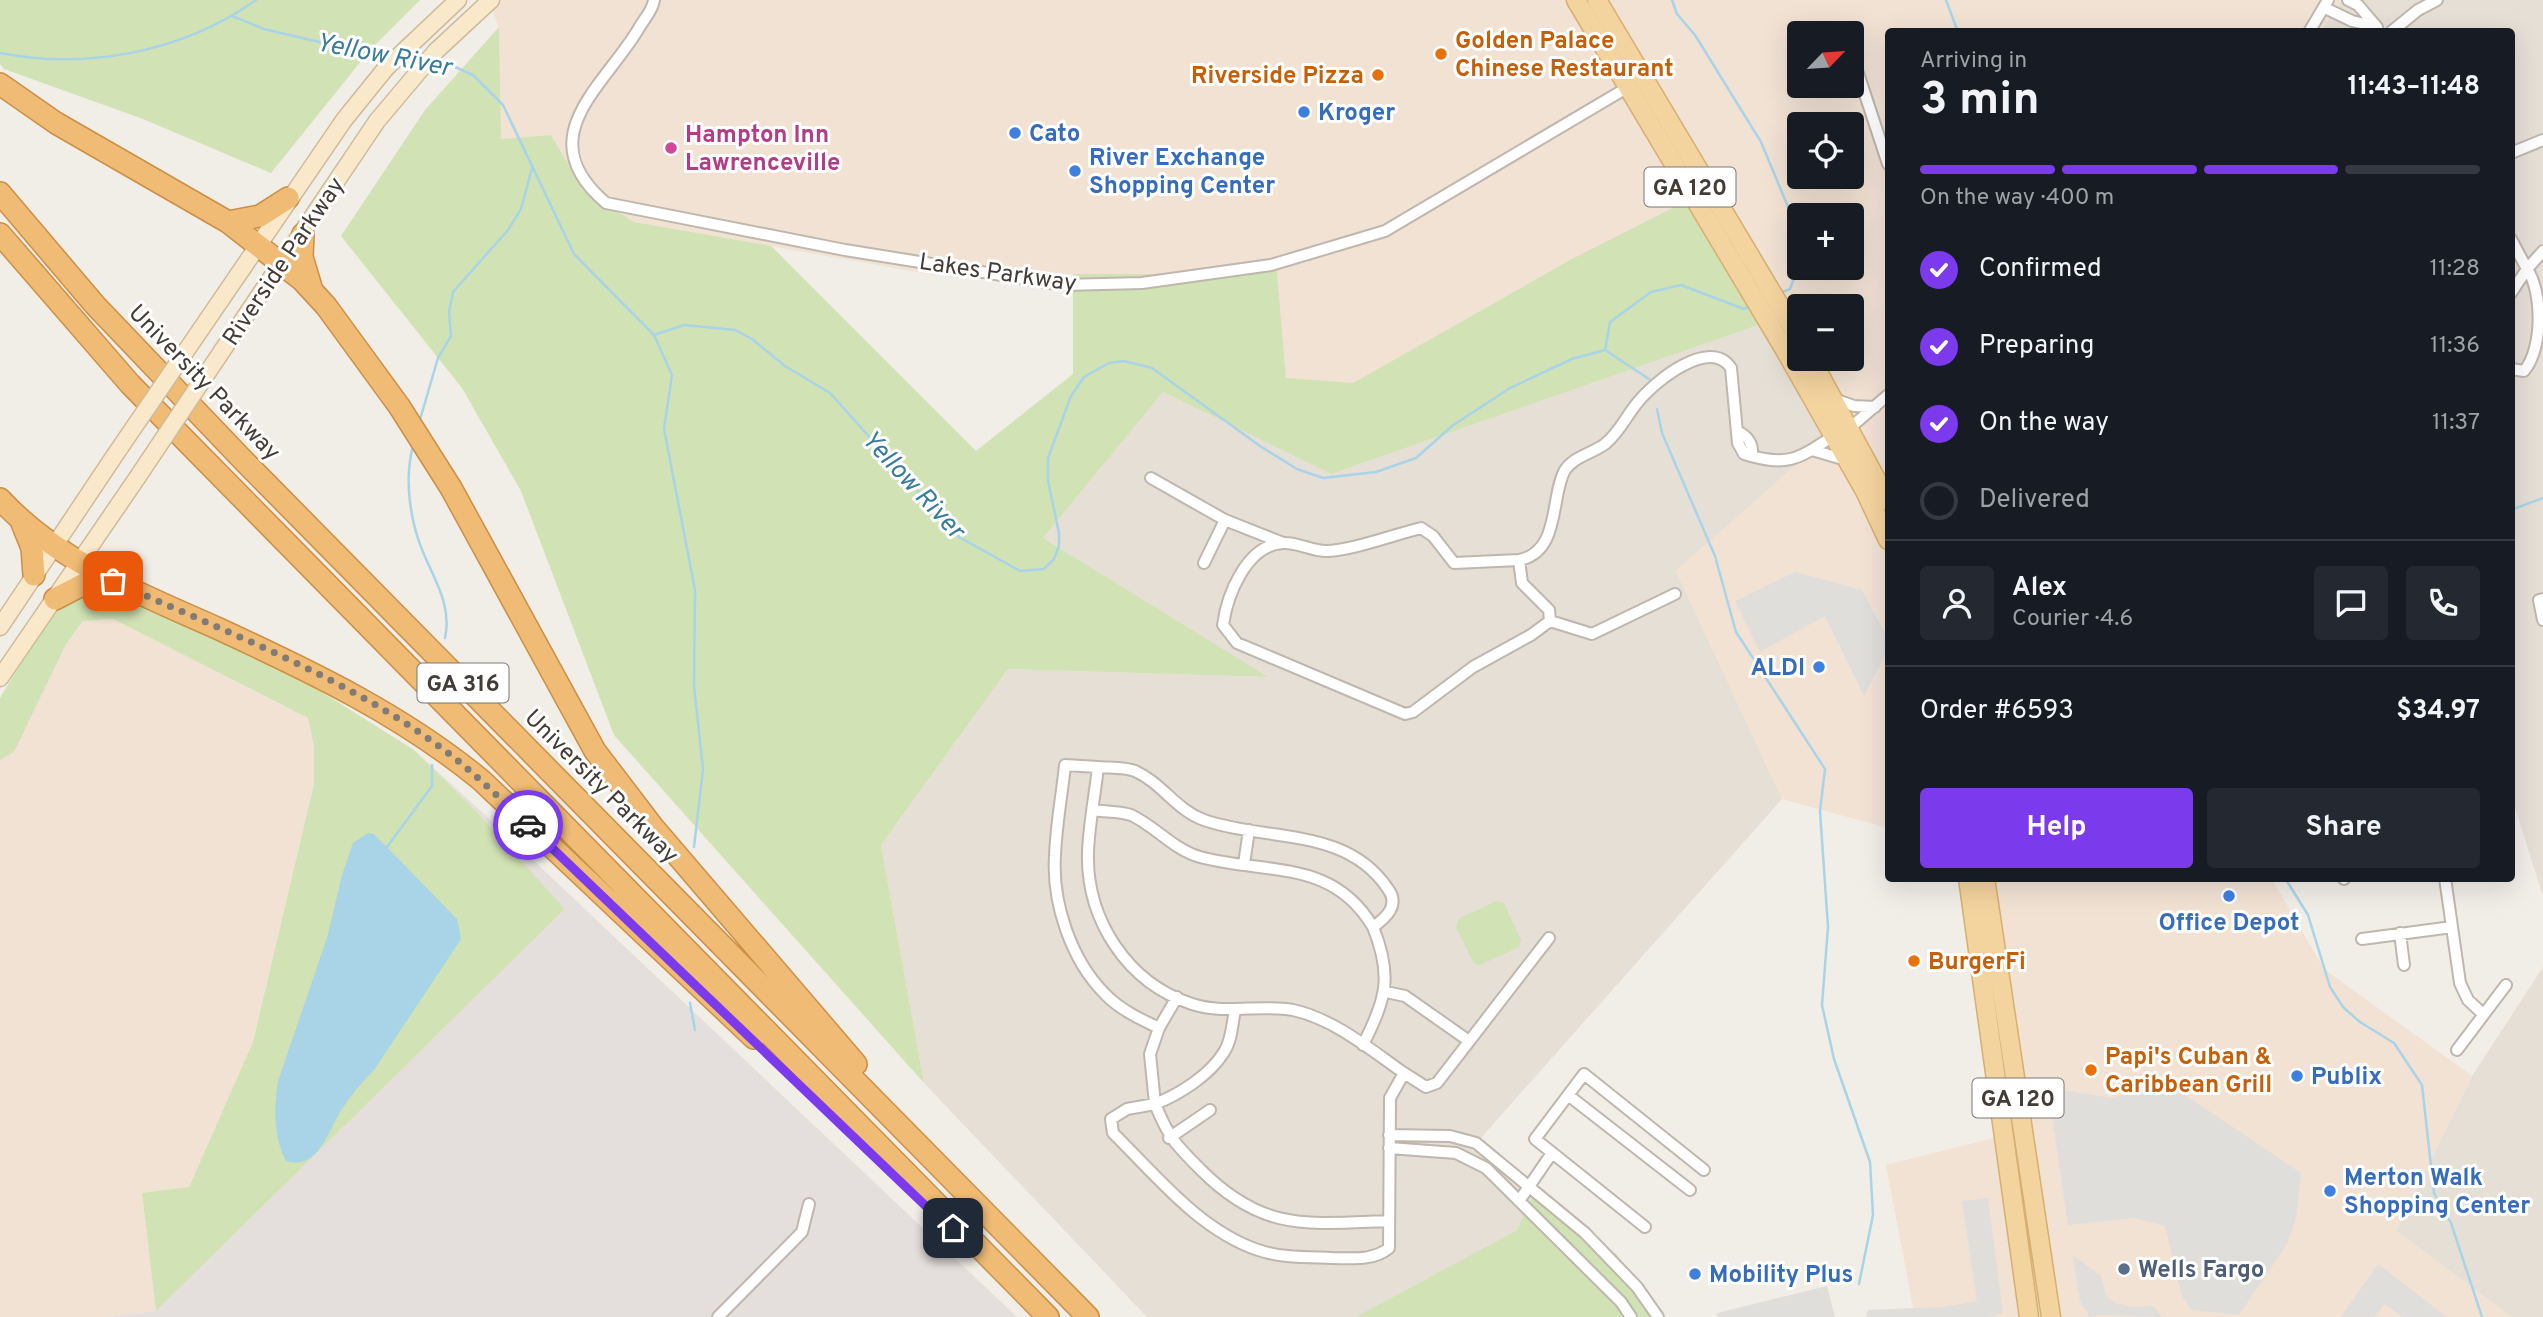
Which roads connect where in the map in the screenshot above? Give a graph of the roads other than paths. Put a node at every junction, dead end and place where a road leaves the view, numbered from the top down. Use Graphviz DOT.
graph roads {
  1 [pos="458,0"];
  2 [pos="491,0"];
  3 [pos="654,0"];
  4 [pos="1576,0"];
  5 [pos="1597,0"];
  6 [pos="2348,0"];
  7 [pos="2437,0"];
  8 [pos="2327,4"];
  9 [pos="2312,28"];
  10 [pos="2376,28"];
  11 [pos="2379,28"];
  12 [pos="2396,28"];
  13 [pos="1,85"];
  14 [pos="1630,86"];
  15 [pos="1864,91"];
  16 [pos="2543,140"];
  17 [pos="2515,151"];
  18 [pos="1885,154"];
  19 [pos="0,193"];
  20 [pos="288,198"];
  21 [pos="228,222"];
  22 [pos="0,234"];
  23 [pos="303,234"];
  24 [pos="259,244"];
  25 [pos="2515,246"];
  26 [pos="2543,251"];
  27 [pos="282,265"];
  28 [pos="2527,269"];
  29 [pos="1757,284"];
  30 [pos="2515,287"];
  31 [pos="312,289"];
  32 [pos="1787,316"];
  33 [pos="1787,339"];
  34 [pos="2515,370"];
  35 [pos="1804,371"];
  36 [pos="1806,371"];
  37 [pos="1818,371"];
  38 [pos="1834,398"];
  39 [pos="1885,398"];
  40 [pos="1875,407"];
  41 [pos="1851,427"];
  42 [pos="1833,436"];
  43 [pos="1812,450"];
  44 [pos="1849,461"];
  45 [pos="1151,478"];
  46 [pos="1885,496"];
  47 [pos="1885,497"];
  48 [pos="0,499"];
  49 [pos="1225,520"];
  50 [pos="21,521"];
  51 [pos="1885,534"];
  52 [pos="1283,543"];
  53 [pos="54,546"];
  54 [pos="1521,560"];
  55 [pos="80,563"];
  56 [pos="1204,563"];
  57 [pos="34,575"];
  58 [pos="113,581"];
  59 [pos="1675,594"];
  60 [pos="55,599"];
  61 [pos="2543,599"];
  62 [pos="2543,620"];
  63 [pos="1550,621"];
  64 [pos="0,627"];
  65 [pos="0,678"];
  66 [pos="1098,767"];
  67 [pos="1093,810"];
  68 [pos="1249,831"];
  69 [pos="1244,864"];
  70 [pos="1969,882"];
  71 [pos="1986,882"];
  72 [pos="2446,882"];
  73 [pos="1373,926"];
  74 [pos="2452,927"];
  75 [pos="2400,933"];
  76 [pos="1549,938"];
  77 [pos="2362,939"];
  78 [pos="2404,965"];
  79 [pos="2506,985"];
  80 [pos="1386,992"];
  81 [pos="1177,997"];
  82 [pos="1235,1010"];
  83 [pos="2483,1014"];
  84 [pos="1159,1028"];
  85 [pos="1469,1041"];
  86 [pos="1363,1045"];
  87 [pos="2458,1050"];
  88 [pos="1404,1073"];
  89 [pos="1568,1095"];
  90 [pos="1156,1104"];
  91 [pos="1210,1110"];
  92 [pos="1389,1135"];
  93 [pos="1170,1138"];
  94 [pos="1389,1148"];
  95 [pos="1552,1153"];
  96 [pos="937,1163"];
  97 [pos="1704,1170"];
  98 [pos="1529,1185"];
  99 [pos="1690,1190"];
  100 [pos="1519,1201"];
  101 [pos="808,1204"];
  102 [pos="1389,1221"];
  103 [pos="1645,1227"];
  104 [pos="973,1241"];
  105 [pos="718,1317"];
  106 [pos="1048,1317"];
  107 [pos="1088,1317"];
  108 [pos="1631,1317"];
  109 [pos="1658,1317"];
  110 [pos="2029,1317"];
  111 [pos="2051,1317"];
  1 -- 20 [label="main road, Riverside Parkway"];
  2 -- 23 [label="main road, Riverside Parkway"];
  3 -- 14 [label="street, Lakes Parkway"];
  4 -- 14 [label="main road, GA 120"];
  5 -- 29 [label="main road, GA 120"];
  6 -- 11 [label="street"];
  7 -- 12 [label="street"];
  8 -- 9 [label="street"];
  8 -- 10 [label="street"];
  13 -- 21 [label="highway"];
  14 -- 29 [label="main road, GA 120"];
  15 -- 18 [label="street"];
  16 -- 17 [label="street"];
  19 -- 96 [label="highway, University Parkway / GA 316"];
  20 -- 21 [label="highway"];
  20 -- 24 [label="main road, Riverside Parkway"];
  21 -- 24 [label="highway"];
  22 -- 104 [label="highway, GA 316"];
  23 -- 27 [label="main road, Riverside Parkway"];
  23 -- 31 [label="highway"];
  24 -- 27 [label="highway"];
  24 -- 53 [label="main road, Riverside Parkway, bridge"];
  25 -- 28 [label="street"];
  26 -- 28 [label="street"];
  27 -- 31 [label="highway"];
  27 -- 55 [label="main road, Riverside Parkway, bridge"];
  28 -- 30 [label="street"];
  28 -- 34 [label="street"];
  29 -- 32 [label="main road, GA 120"];
  29 -- 33 [label="main road, GA 120"];
  31 -- 96 [label="highway"];
  35 -- 42 [label="main road, GA 120"];
  36 -- 41 [label="main road"];
  37 -- 38 [label="main road"];
  38 -- 40 [label="street"];
  38 -- 41 [label="main road"];
  39 -- 40 [label="street"];
  40 -- 41 [label="street"];
  41 -- 46 [label="main road"];
  42 -- 43 [label="street"];
  42 -- 44 [label="main road, GA 120"];
  42 -- 47 [label="main road"];
  43 -- 44 [label="street"];
  43 -- 54 [label="street"];
  44 -- 51 [label="main road, GA 120"];
  45 -- 49 [label="street"];
  48 -- 50 [label="highway"];
  49 -- 52 [label="street"];
  49 -- 56 [label="street"];
  50 -- 53 [label="highway"];
  50 -- 57 [label="highway"];
  52 -- 54 [label="street"];
  52 -- 63 [label="street"];
  53 -- 55 [label="highway"];
  53 -- 57 [label="main road, Riverside Parkway"];
  54 -- 63 [label="street"];
  55 -- 58 [label="highway"];
  55 -- 60 [label="main road, Riverside Parkway"];
  57 -- 64 [label="main road, Riverside Parkway"];
  58 -- 60 [label="highway"];
  58 -- 104 [label="highway"];
  59 -- 63 [label="street"];
  60 -- 65 [label="main road, Riverside Parkway"];
  61 -- 62 [label="street"];
  66 -- 67 [label="street"];
  66 -- 68 [label="street"];
  66 -- 84 [label="street"];
  67 -- 69 [label="street"];
  67 -- 81 [label="street"];
  68 -- 69 [label="street"];
  68 -- 73 [label="street"];
  69 -- 73 [label="street"];
  70 -- 110 [label="main road, GA 120"];
  71 -- 111 [label="main road, GA 120"];
  72 -- 74 [label="street"];
  73 -- 80 [label="street"];
  74 -- 75 [label="street"];
  74 -- 83 [label="street"];
  75 -- 77 [label="street"];
  75 -- 78 [label="street"];
  76 -- 85 [label="street"];
  79 -- 83 [label="street"];
  80 -- 85 [label="street"];
  80 -- 86 [label="street"];
  81 -- 82 [label="street"];
  81 -- 84 [label="street"];
  82 -- 86 [label="street"];
  82 -- 90 [label="street"];
  83 -- 87 [label="street"];
  84 -- 90 [label="street"];
  85 -- 88 [label="street"];
  86 -- 88 [label="street"];
  88 -- 92 [label="street"];
  89 -- 95 [label="street"];
  89 -- 97 [label="street"];
  89 -- 99 [label="street"];
  90 -- 93 [label="street"];
  90 -- 102 [label="street"];
  91 -- 93 [label="street"];
  92 -- 94 [label="street"];
  92 -- 98 [label="street"];
  93 -- 102 [label="street"];
  94 -- 100 [label="street"];
  94 -- 102 [label="street"];
  95 -- 98 [label="street"];
  95 -- 103 [label="street"];
  96 -- 107 [label="highway, University Parkway / GA 316"];
  98 -- 100 [label="street"];
  98 -- 109 [label="street"];
  100 -- 108 [label="street"];
  101 -- 105 [label="street"];
  104 -- 106 [label="highway, GA 316"];
}
